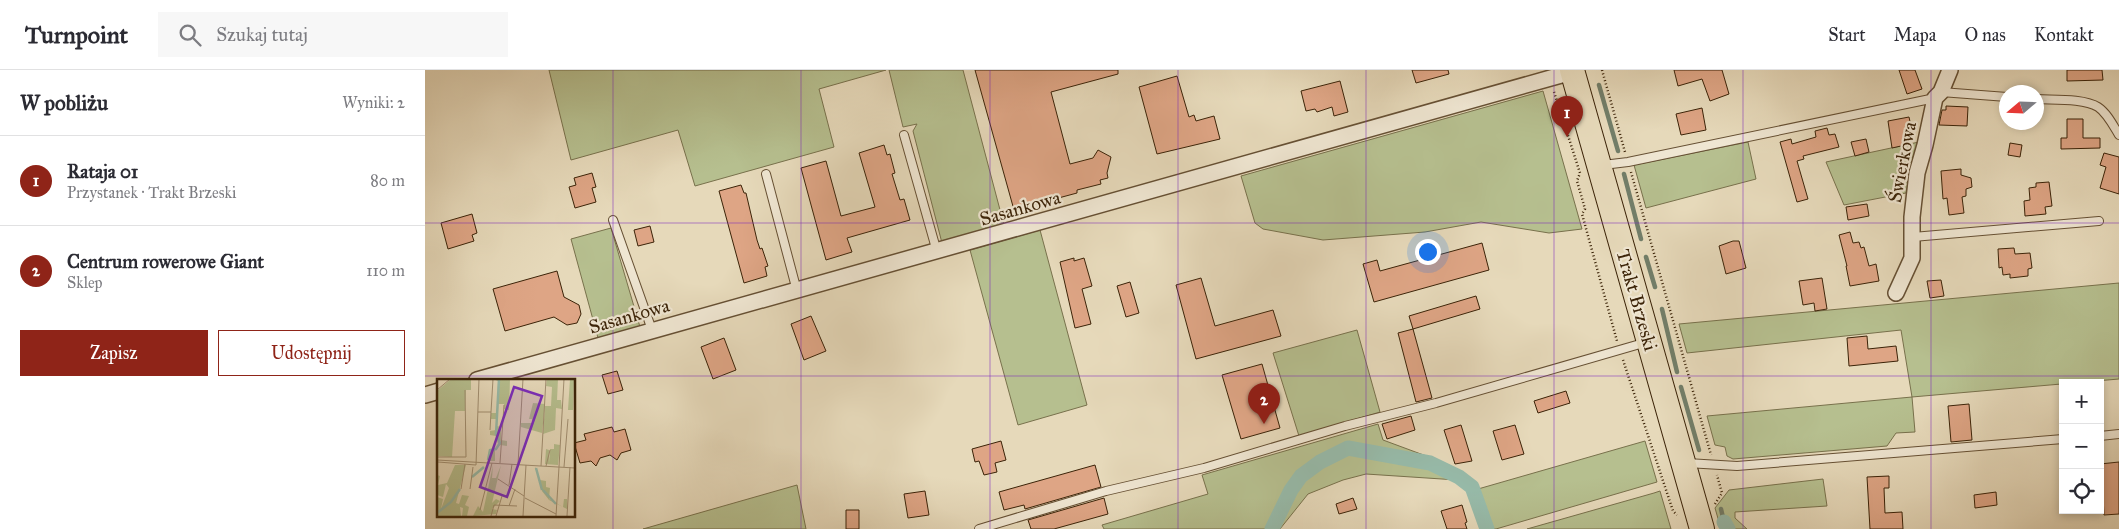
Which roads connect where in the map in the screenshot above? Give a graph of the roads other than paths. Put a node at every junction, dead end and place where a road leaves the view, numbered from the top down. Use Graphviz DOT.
graph roads {
  1 [pos="1950,70"];
  2 [pos="1572,71"];
  3 [pos="1938,95"];
  4 [pos="1999,97"];
  5 [pos="2044,99"];
  6 [pos="905,135"];
  7 [pos="2119,135"];
  8 [pos="1599,166"];
  9 [pos="766,174"];
  10 [pos="613,220"];
  11 [pos="2099,221"];
  12 [pos="1913,237"];
  13 [pos="937,252"];
  14 [pos="797,291"];
  15 [pos="1897,293"];
  16 [pos="652,330"];
  17 [pos="1649,342"];
  18 [pos="480,379"];
  19 [pos="2119,434"];
  20 [pos="2104,436"];
  21 [pos="2059,439"];
  22 [pos="1685,463"];
  23 [pos="1707,519"];
  24 [pos="979,529"];
  1 -- 3 [label="street, Świerkowa"];
  2 -- 8 [label="main road, Trakt Brzeski"];
  2 -- 13 [label="street, Sasankowa"];
  3 -- 4 [label="lane"];
  3 -- 8 [label="lane"];
  3 -- 12 [label="street, Świerkowa"];
  5 -- 7 [label="lane"];
  6 -- 13 [label="lane"];
  8 -- 17 [label="main road, Trakt Brzeski"];
  9 -- 14 [label="lane"];
  10 -- 16 [label="lane"];
  11 -- 12 [label="lane"];
  12 -- 15 [label="street, Świerkowa"];
  13 -- 14 [label="street, Sasankowa"];
  14 -- 16 [label="street, Sasankowa"];
  16 -- 18 [label="street, Sasankowa"];
  17 -- 22 [label="main road, Trakt Brzeski"];
  17 -- 24 [label="lane"];
  19 -- 20 [label="lane"];
  21 -- 22 [label="lane"];
  22 -- 23 [label="main road, Trakt Brzeski"];
}
